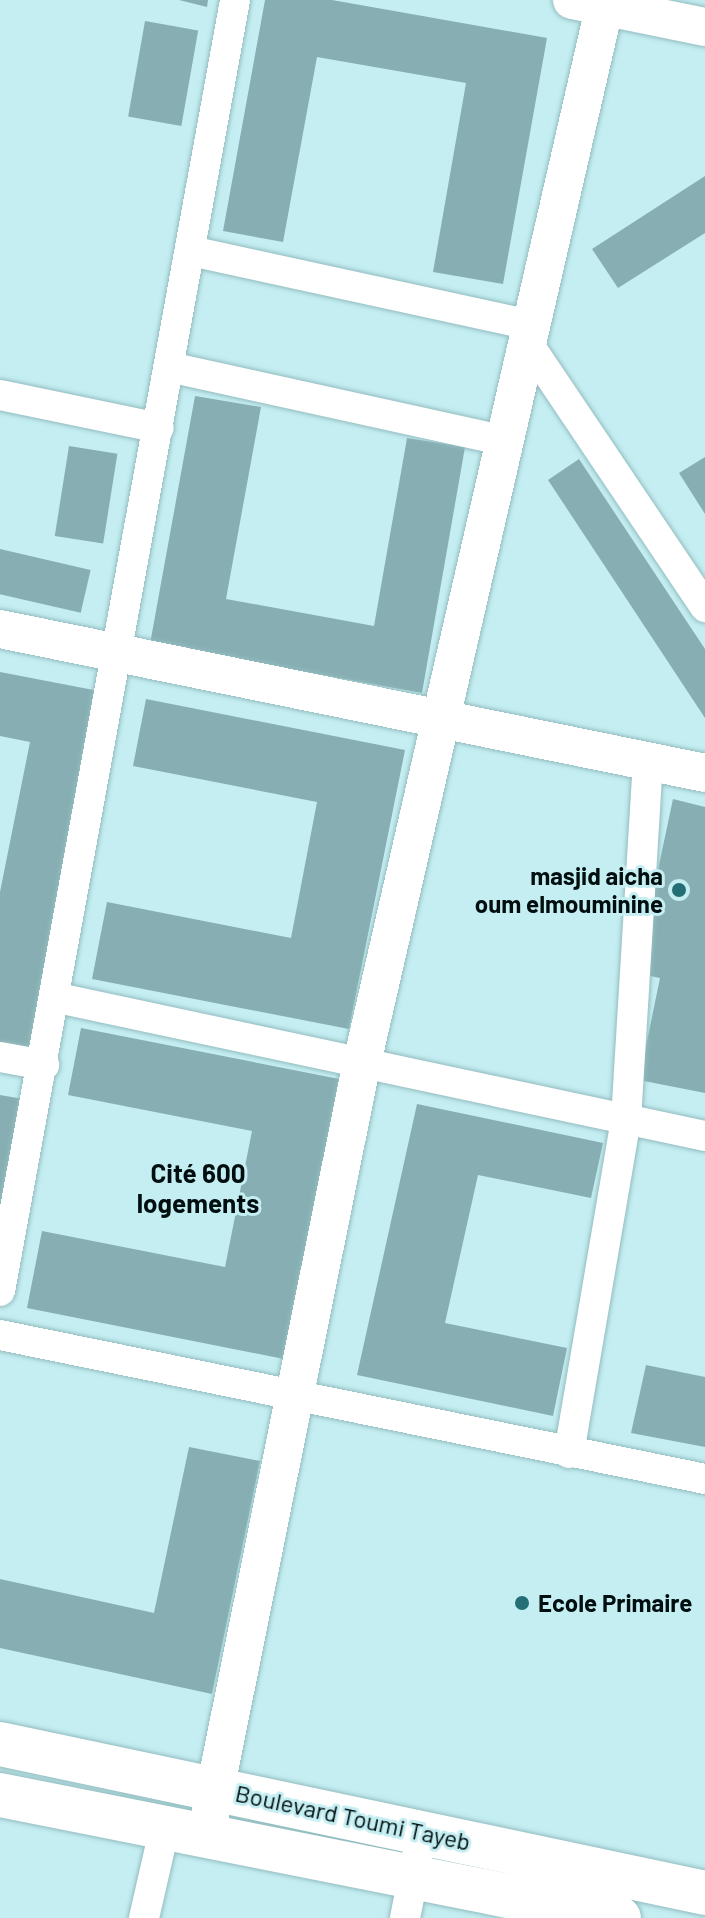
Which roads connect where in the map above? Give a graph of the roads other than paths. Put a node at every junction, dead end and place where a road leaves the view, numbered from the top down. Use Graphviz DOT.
graph roads {
  1 [pos="235,0"];
  2 [pos="594,2"];
  3 [pos="705,27"];
  4 [pos="191,251"];
  5 [pos="531,335"];
  6 [pos="169,367"];
  7 [pos="0,395"];
  8 [pos="159,428"];
  9 [pos="505,441"];
  10 [pos="705,607"];
  11 [pos="0,629"];
  12 [pos="118,656"];
  13 [pos="440,722"];
  14 [pos="648,761"];
  15 [pos="705,773"];
  16 [pos="58,998"];
  17 [pos="0,1057"];
  18 [pos="44,1065"];
  19 [pos="361,1067"];
  20 [pos="626,1120"];
  21 [pos="705,1136"];
  22 [pos="0,1291"];
  23 [pos="0,1335"];
  24 [pos="297,1400"];
  25 [pos="569,1453"];
  26 [pos="705,1479"];
  27 [pos="0,1744"];
  28 [pos="217,1788"];
  29 [pos="0,1795"];
  30 [pos="185,1830"];
  31 [pos="422,1832"];
  32 [pos="705,1893"];
  33 [pos="408,1900"];
  34 [pos="605,1916"];
  35 [pos="144,1918"];
  1 -- 4 [label="street"];
  2 -- 3 [label="street"];
  2 -- 5 [label="street"];
  4 -- 5 [label="street"];
  4 -- 6 [label="street"];
  5 -- 9 [label="street"];
  5 -- 10 [label="street"];
  6 -- 8 [label="street"];
  6 -- 9 [label="street"];
  7 -- 8 [label="street"];
  8 -- 12 [label="street"];
  9 -- 13 [label="street"];
  11 -- 12 [label="street"];
  12 -- 13 [label="street"];
  12 -- 16 [label="street"];
  13 -- 14 [label="street"];
  13 -- 19 [label="street"];
  14 -- 15 [label="street"];
  14 -- 20 [label="street"];
  16 -- 18 [label="street"];
  16 -- 19 [label="street"];
  17 -- 18 [label="street"];
  18 -- 22 [label="street"];
  19 -- 20 [label="street"];
  19 -- 24 [label="street"];
  20 -- 21 [label="street"];
  20 -- 25 [label="street"];
  23 -- 24 [label="street"];
  24 -- 25 [label="street"];
  24 -- 28 [label="street"];
  25 -- 26 [label="street"];
  27 -- 28 [label="main road, Boulevard Toumi Tayeb"];
  28 -- 30 [label="street"];
  28 -- 31 [label="main road, Boulevard Toumi Tayeb"];
  29 -- 30 [label="main road, Boulevard Toumi Tayeb"];
  30 -- 33 [label="main road, Boulevard Toumi Tayeb"];
  30 -- 35 [label="street"];
  31 -- 32 [label="main road, Boulevard Toumi Tayeb"];
  31 -- 33 [label="street"];
  33 -- 34 [label="main road, Boulevard Toumi Tayeb"];
}
